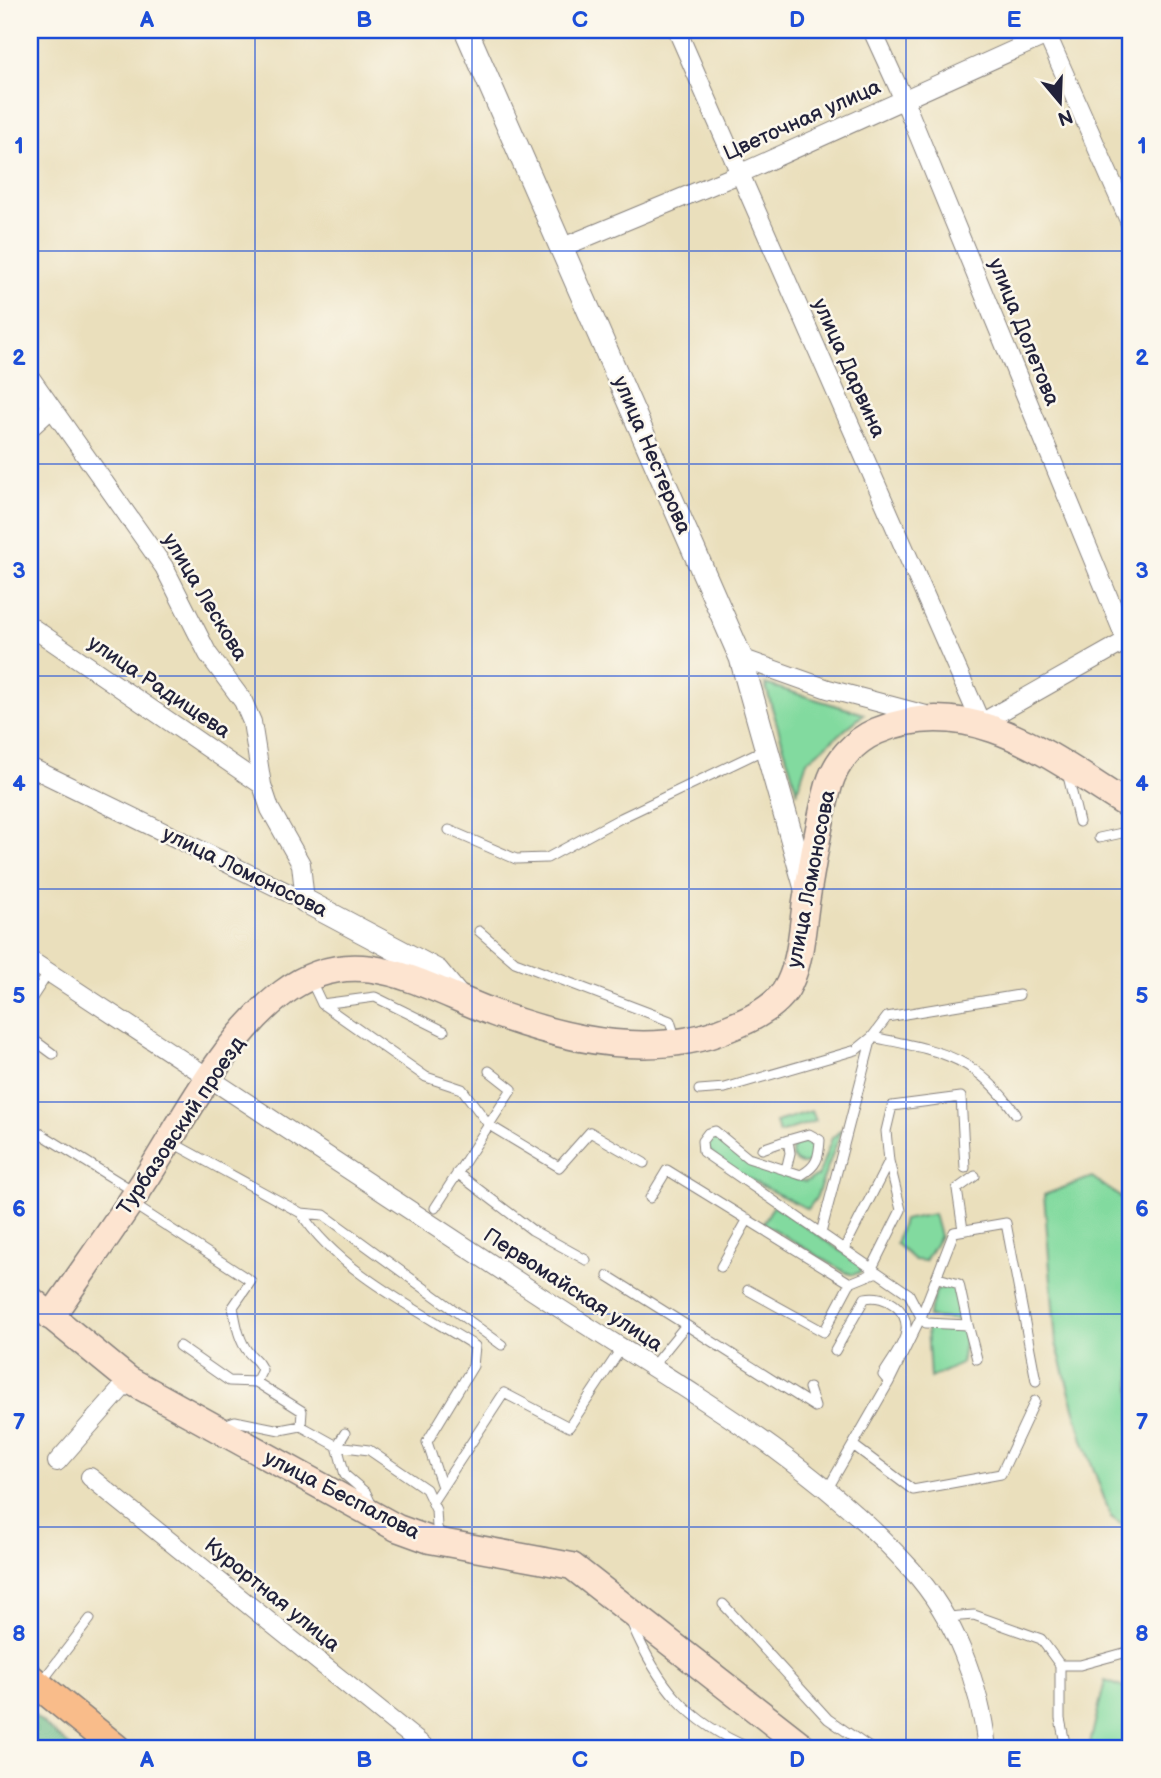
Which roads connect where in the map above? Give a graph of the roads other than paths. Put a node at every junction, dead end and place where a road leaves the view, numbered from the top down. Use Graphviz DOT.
graph roads {
  1 [pos="466,30"];
  2 [pos="677,30"];
  3 [pos="872,30"];
  4 [pos="1050,31"];
  5 [pos="904,100"];
  6 [pos="739,174"];
  7 [pos="1131,225"];
  8 [pos="564,247"];
  9 [pos="30,377"];
  10 [pos="52,408"];
  11 [pos="30,428"];
  12 [pos="30,626"];
  13 [pos="1130,643"];
  14 [pos="741,658"];
  15 [pos="932,716"];
  16 [pos="981,723"];
  17 [pos="766,749"];
  18 [pos="30,767"];
  19 [pos="1066,767"];
  20 [pos="261,785"];
  21 [pos="1131,807"];
  22 [pos="1079,822"];
  23 [pos="449,830"];
  24 [pos="1131,831"];
  25 [pos="1099,838"];
  26 [pos="807,892"];
  27 [pos="305,901"];
  28 [pos="479,932"];
  29 [pos="30,960"];
  30 [pos="49,972"];
  31 [pos="309,976"];
  32 [pos="1019,995"];
  33 [pos="460,999"];
  34 [pos="30,1000"];
  35 [pos="322,1004"];
  36 [pos="444,1031"];
  37 [pos="30,1037"];
  38 [pos="872,1037"];
  39 [pos="677,1041"];
  40 [pos="53,1054"];
  41 [pos="489,1072"];
  42 [pos="208,1080"];
  43 [pos="699,1090"];
  44 [pos="1016,1114"];
  45 [pos="489,1125"];
  46 [pos="30,1127"];
  47 [pos="788,1139"];
  48 [pos="169,1142"];
  49 [pos="762,1149"];
  50 [pos="889,1161"];
  51 [pos="644,1163"];
  52 [pos="965,1168"];
  53 [pos="786,1170"];
  54 [pos="457,1173"];
  55 [pos="975,1177"];
  56 [pos="133,1198"];
  57 [pos="650,1198"];
  58 [pos="435,1208"];
  59 [pos="301,1213"];
  60 [pos="748,1219"];
  61 [pos="963,1230"];
  62 [pos="821,1233"];
  63 [pos="844,1249"];
  64 [pos="586,1260"];
  65 [pos="721,1267"];
  66 [pos="875,1270"];
  67 [pos="608,1276"];
  68 [pos="938,1278"];
  69 [pos="850,1283"];
  70 [pos="748,1290"];
  71 [pos="30,1299"];
  72 [pos="51,1317"];
  73 [pos="921,1317"];
  74 [pos="686,1325"];
  75 [pos="968,1325"];
  76 [pos="502,1345"];
  77 [pos="179,1346"];
  78 [pos="621,1349"];
  79 [pos="835,1351"];
  80 [pos="977,1359"];
  81 [pos="651,1368"];
  82 [pos="129,1380"];
  83 [pos="1036,1381"];
  84 [pos="256,1382"];
  85 [pos="889,1382"];
  86 [pos="809,1388"];
  87 [pos="1035,1401"];
  88 [pos="301,1426"];
  89 [pos="215,1429"];
  90 [pos="345,1433"];
  91 [pos="852,1445"];
  92 [pos="337,1447"];
  93 [pos="57,1462"];
  94 [pos="90,1477"];
  95 [pos="442,1487"];
  96 [pos="827,1490"];
  97 [pos="433,1501"];
  98 [pos="377,1518"];
  99 [pos="442,1542"];
  100 [pos="723,1604"];
  101 [pos="624,1606"];
  102 [pos="948,1617"];
  103 [pos="90,1619"];
  104 [pos="1131,1651"];
  105 [pos="1060,1665"];
  106 [pos="35,1682"];
  107 [pos="116,1748"];
  108 [pos="426,1748"];
  109 [pos="750,1748"];
  110 [pos="805,1748"];
  111 [pos="870,1748"];
  112 [pos="987,1748"];
  113 [pos="1066,1748"];
  1 -- 8 [label="street, улица Нестерова"];
  2 -- 6 [label="street, улица Дарвина"];
  3 -- 5 [label="street, улица Долетова"];
  4 -- 5 [label="street, Цветочная улица"];
  4 -- 7 [label="street"];
  5 -- 6 [label="street, Цветочная улица"];
  5 -- 13 [label="street, улица Долетова"];
  6 -- 8 [label="street, Цветочная улица"];
  6 -- 16 [label="street, улица Дарвина"];
  8 -- 14 [label="street, улица Нестерова"];
  9 -- 10 [label="street, улица Лескова"];
  10 -- 11 [label="street"];
  10 -- 20 [label="street, улица Лескова"];
  12 -- 20 [label="street, улица Радищева"];
  13 -- 16 [label="street"];
  14 -- 15 [label="street"];
  14 -- 17 [label="street, улица Нестерова"];
  15 -- 16 [label="main road, улица Ломоносова"];
  15 -- 26 [label="main road, улица Ломоносова"];
  16 -- 19 [label="main road, улица Ломоносова"];
  17 -- 23 [label="lane"];
  17 -- 26 [label="street, улица Нестерова"];
  18 -- 27 [label="street, улица Ломоносова"];
  19 -- 21 [label="main road, улица Ломоносова"];
  19 -- 22 [label="lane"];
  20 -- 27 [label="street, улица Лескова"];
  24 -- 25 [label="lane"];
  26 -- 39 [label="main road, улица Ломоносова"];
  27 -- 33 [label="street, улица Ломоносова"];
  28 -- 39 [label="lane"];
  29 -- 30 [label="street, Первомайская улица"];
  30 -- 34 [label="lane"];
  30 -- 42 [label="street, Первомайская улица"];
  31 -- 33 [label="main road, Турбазовский проезд"];
  31 -- 35 [label="lane"];
  31 -- 42 [label="main road, Турбазовский проезд"];
  32 -- 38 [label="lane"];
  33 -- 39 [label="main road, улица Ломоносова"];
  35 -- 36 [label="lane"];
  35 -- 45 [label="lane"];
  37 -- 40 [label="lane"];
  38 -- 43 [label="lane"];
  38 -- 44 [label="lane"];
  38 -- 62 [label="lane"];
  41 -- 45 [label="lane"];
  42 -- 48 [label="main road, Турбазовский проезд"];
  42 -- 78 [label="street, Первомайская улица"];
  45 -- 51 [label="lane"];
  45 -- 54 [label="lane"];
  46 -- 56 [label="lane"];
  47 -- 49 [label="lane"];
  47 -- 53 [label="lane"];
  47 -- 53 [label="lane"];
  48 -- 56 [label="main road, Турбазовский проезд"];
  48 -- 59 [label="lane"];
  50 -- 52 [label="lane"];
  50 -- 63 [label="lane"];
  50 -- 66 [label="lane"];
  53 -- 62 [label="lane"];
  54 -- 58 [label="lane"];
  54 -- 64 [label="lane"];
  55 -- 61 [label="lane"];
  56 -- 72 [label="main road, Турбазовский проезд"];
  56 -- 84 [label="lane"];
  57 -- 60 [label="lane"];
  59 -- 76 [label="lane"];
  59 -- 95 [label="lane"];
  60 -- 65 [label="lane"];
  60 -- 69 [label="lane"];
  61 -- 68 [label="lane"];
  61 -- 83 [label="lane"];
  62 -- 63 [label="lane"];
  63 -- 66 [label="lane"];
  66 -- 69 [label="lane"];
  66 -- 73 [label="lane"];
  67 -- 74 [label="lane"];
  68 -- 73 [label="lane"];
  68 -- 75 [label="lane"];
  69 -- 70 [label="lane"];
  71 -- 72 [label="main road, улица Беспалова"];
  72 -- 82 [label="main road, улица Беспалова"];
  73 -- 75 [label="lane"];
  73 -- 85 [label="lane"];
  74 -- 81 [label="lane"];
  74 -- 86 [label="lane"];
  75 -- 80 [label="lane"];
  77 -- 84 [label="lane"];
  78 -- 81 [label="street, Первомайская улица"];
  78 -- 95 [label="lane"];
  79 -- 85 [label="lane"];
  81 -- 96 [label="street, Первомайская улица"];
  82 -- 89 [label="main road, улица Беспалова"];
  82 -- 93 [label="street"];
  84 -- 88 [label="lane"];
  85 -- 91 [label="lane"];
  87 -- 91 [label="lane"];
  88 -- 89 [label="lane"];
  88 -- 92 [label="lane"];
  89 -- 98 [label="main road, улица Беспалова"];
  90 -- 92 [label="lane"];
  91 -- 96 [label="lane"];
  92 -- 97 [label="lane"];
  92 -- 98 [label="lane"];
  94 -- 108 [label="street, Курортная улица"];
  95 -- 97 [label="lane"];
  96 -- 102 [label="street, Первомайская улица"];
  97 -- 99 [label="lane"];
  98 -- 99 [label="main road, улица Беспалова"];
  99 -- 101 [label="main road, улица Беспалова"];
  100 -- 111 [label="lane"];
  101 -- 109 [label="lane"];
  101 -- 110 [label="main road, улица Беспалова"];
  102 -- 105 [label="lane"];
  102 -- 112 [label="street, Первомайская улица"];
  103 -- 106 [label="lane"];
  104 -- 105 [label="lane"];
  105 -- 113 [label="lane"];
  106 -- 107 [label="main road"];
}
